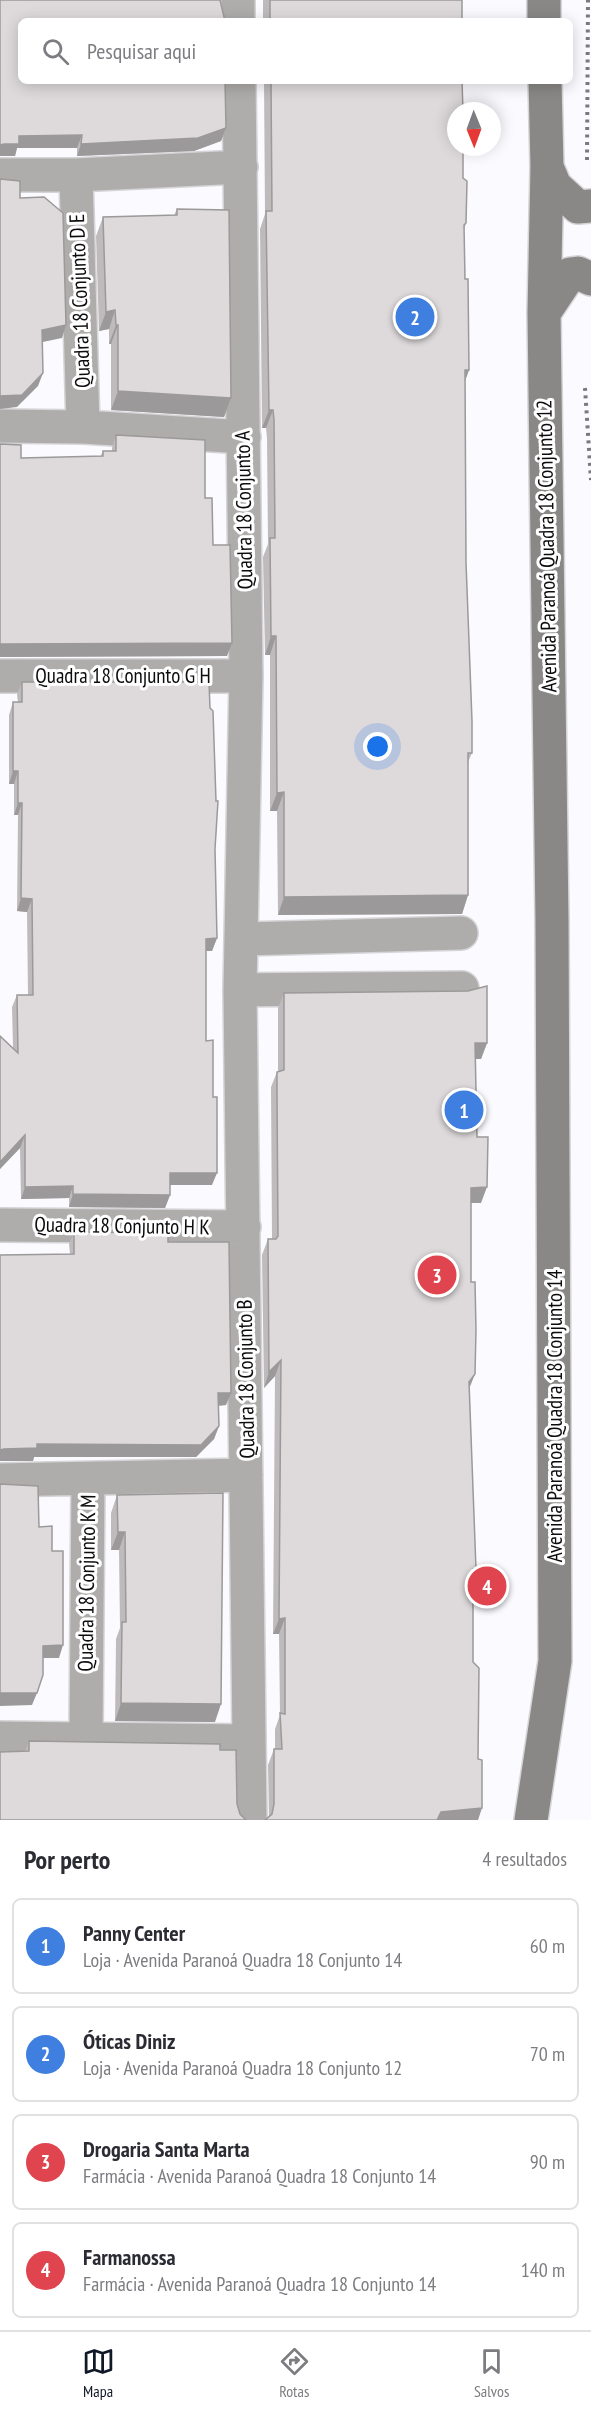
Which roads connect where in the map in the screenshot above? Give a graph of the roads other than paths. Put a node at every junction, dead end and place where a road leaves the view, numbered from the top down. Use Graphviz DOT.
graph roads {
  1 [pos="238,0"];
  2 [pos="544,0"];
  3 [pos="238,18"];
  4 [pos="544,18"];
  5 [pos="239,84"];
  6 [pos="546,84"];
  7 [pos="241,167"];
  8 [pos="547,167"];
  9 [pos="0,175"];
  10 [pos="76,175"];
  11 [pos="591,206"];
  12 [pos="591,279"];
  13 [pos="544,313"];
  14 [pos="0,426"];
  15 [pos="83,427"];
  16 [pos="244,438"];
  17 [pos="0,676"];
  18 [pos="246,676"];
  19 [pos="461,933"];
  20 [pos="242,939"];
  21 [pos="462,988"];
  22 [pos="240,990"];
  23 [pos="551,1011"];
  24 [pos="0,1225"];
  25 [pos="244,1227"];
  26 [pos="246,1475"];
  27 [pos="88,1479"];
  28 [pos="0,1480"];
  29 [pos="0,1738"];
  30 [pos="86,1739"];
  31 [pos="249,1741"];
  32 [pos="250,1820"];
  33 [pos="531,1820"];
  1 -- 3 [label="street"];
  2 -- 4 [label="street"];
  5 -- 7 [label="street, Quadra 18 Conjunto A"];
  6 -- 8 [label="street, Avenida Paranoá Quadra 18 Conjunto 12"];
  7 -- 10 [label="street"];
  7 -- 16 [label="street, Quadra 18 Conjunto A"];
  8 -- 11 [label="street"];
  8 -- 13 [label="street, Avenida Paranoá Quadra 18 Conjunto 12"];
  9 -- 10 [label="street"];
  10 -- 15 [label="street, Quadra 18 Conjunto D E"];
  12 -- 13 [label="street"];
  13 -- 23 [label="street, Avenida Paranoá Quadra 18 Conjunto 12"];
  14 -- 15 [label="street"];
  15 -- 16 [label="street"];
  16 -- 18 [label="street, Quadra 18 Conjunto A"];
  17 -- 18 [label="street, Quadra 18 Conjunto G H"];
  18 -- 20 [label="street, Quadra 18 Conjunto A"];
  19 -- 20 [label="street"];
  20 -- 22 [label="street, Quadra 18 Conjunto B"];
  21 -- 22 [label="street"];
  22 -- 25 [label="street, Quadra 18 Conjunto B"];
  23 -- 33 [label="street, Avenida Paranoá Quadra 18 Conjunto 14"];
  24 -- 25 [label="street, Quadra 18 Conjunto H K"];
  25 -- 26 [label="street, Quadra 18 Conjunto B"];
  26 -- 27 [label="street"];
  26 -- 31 [label="street, Quadra 18 Conjunto B"];
  27 -- 28 [label="street, Quadra 18 Conjunto K M"];
  27 -- 30 [label="street, Quadra 18 Conjunto K M"];
  29 -- 30 [label="street"];
  30 -- 31 [label="street"];
  31 -- 32 [label="street, Quadra 18 Conjunto B"];
}
